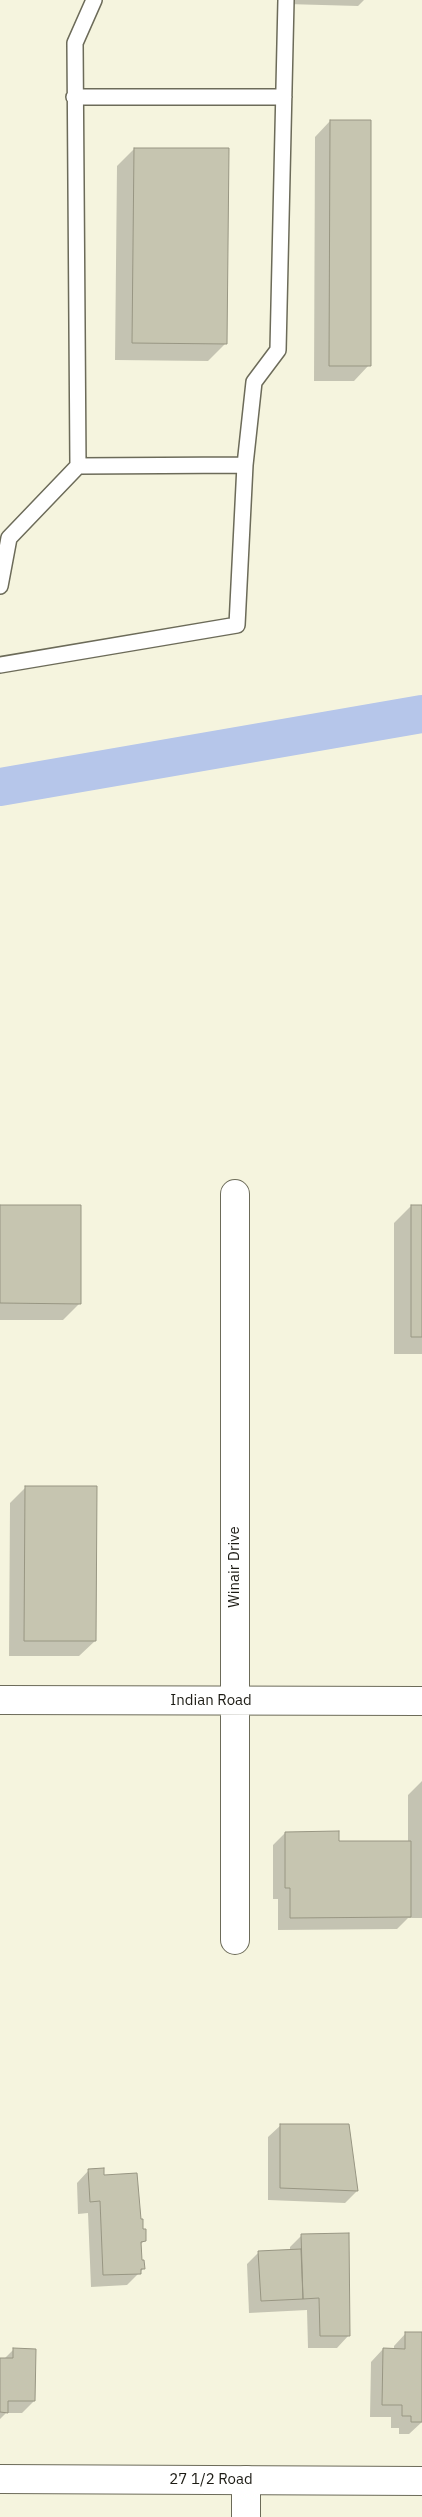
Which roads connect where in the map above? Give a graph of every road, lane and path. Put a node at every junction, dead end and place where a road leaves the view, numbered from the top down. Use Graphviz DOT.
graph roads {
  1 [pos="94,0"];
  2 [pos="286,0"];
  3 [pos="74,97"];
  4 [pos="284,97"];
  5 [pos="245,465"];
  6 [pos="78,466"];
  7 [pos="0,586"];
  8 [pos="0,665"];
  9 [pos="235,1194"];
  10 [pos="0,1700"];
  11 [pos="235,1701"];
  12 [pos="422,1701"];
  13 [pos="235,1940"];
  14 [pos="0,2479"];
  15 [pos="246,2480"];
  16 [pos="422,2481"];
  17 [pos="246,2517"];
  1 -- 3 [label="lane"];
  2 -- 4 [label="lane"];
  3 -- 4 [label="lane"];
  3 -- 6 [label="lane"];
  4 -- 5 [label="lane"];
  5 -- 6 [label="lane"];
  5 -- 8 [label="lane"];
  6 -- 7 [label="lane"];
  9 -- 11 [label="street, Winair Drive"];
  10 -- 11 [label="street, Indian Road"];
  11 -- 12 [label="street, Indian Road"];
  11 -- 13 [label="street, Winair Drive"];
  14 -- 15 [label="street, 27 1/2 Road"];
  15 -- 16 [label="street, 27 1/2 Road"];
  15 -- 17 [label="street"];
}
